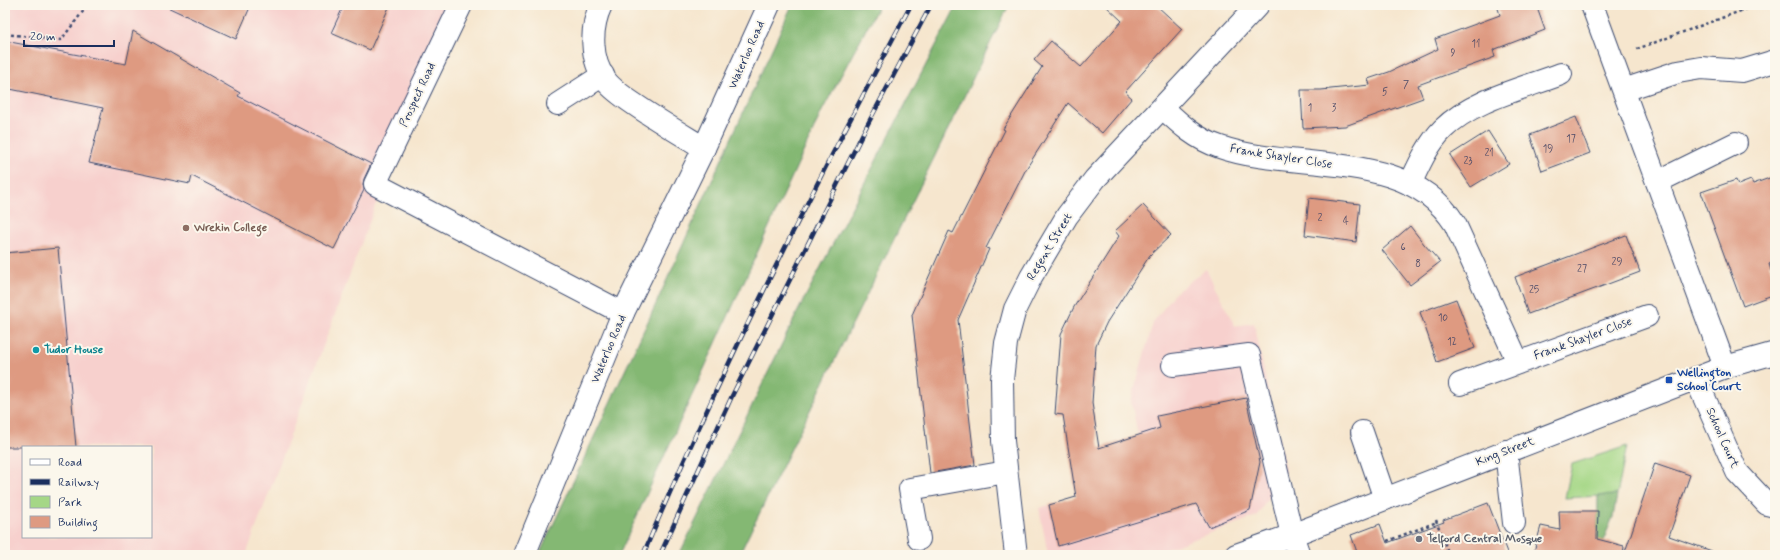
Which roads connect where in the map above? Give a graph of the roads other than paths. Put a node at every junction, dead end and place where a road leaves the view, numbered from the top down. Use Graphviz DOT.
graph roads {
  1 [pos="461,5"];
  2 [pos="601,5"];
  3 [pos="769,5"];
  4 [pos="1258,5"];
  5 [pos="1592,5"];
  6 [pos="1775,61"];
  7 [pos="1561,74"];
  8 [pos="603,75"];
  9 [pos="1624,90"];
  10 [pos="558,104"];
  11 [pos="1163,108"];
  12 [pos="1736,143"];
  13 [pos="704,148"];
  14 [pos="1657,182"];
  15 [pos="1410,184"];
  16 [pos="623,313"];
  17 [pos="1647,316"];
  18 [pos="1775,353"];
  19 [pos="1518,362"];
  20 [pos="1173,365"];
  21 [pos="1725,367"];
  22 [pos="1696,379"];
  23 [pos="1460,384"];
  24 [pos="1362,432"];
  25 [pos="1506,451"];
  26 [pos="1006,472"];
  27 [pos="1385,499"];
  28 [pos="1775,506"];
  29 [pos="1514,522"];
  30 [pos="919,539"];
  31 [pos="1295,545"];
  32 [pos="524,555"];
  33 [pos="1016,555"];
  34 [pos="1236,555"];
  1 -- 16 [label="street, Prospect Road"];
  2 -- 8 [label="street"];
  3 -- 13 [label="street, Waterloo Road"];
  4 -- 11 [label="street, Regent Street"];
  5 -- 9 [label="street"];
  6 -- 9 [label="street"];
  7 -- 15 [label="street"];
  8 -- 10 [label="street"];
  8 -- 13 [label="street"];
  9 -- 14 [label="street"];
  11 -- 15 [label="street, Frank Shayler Close"];
  11 -- 26 [label="street, Regent Street"];
  12 -- 14 [label="street"];
  13 -- 16 [label="street, Waterloo Road"];
  14 -- 21 [label="street"];
  15 -- 19 [label="street, Frank Shayler Close"];
  16 -- 32 [label="street, Waterloo Road"];
  17 -- 19 [label="street, Frank Shayler Close"];
  18 -- 21 [label="street, King Street"];
  19 -- 23 [label="street, Frank Shayler Close"];
  20 -- 31 [label="street"];
  21 -- 22 [label="street, King Street"];
  22 -- 25 [label="street, King Street"];
  22 -- 28 [label="street, School Court"];
  24 -- 27 [label="street"];
  25 -- 27 [label="street, King Street"];
  25 -- 29 [label="street"];
  26 -- 30 [label="street"];
  26 -- 33 [label="street, Regent Street"];
  27 -- 31 [label="street, King Street"];
  31 -- 34 [label="street, King Street"];
}
